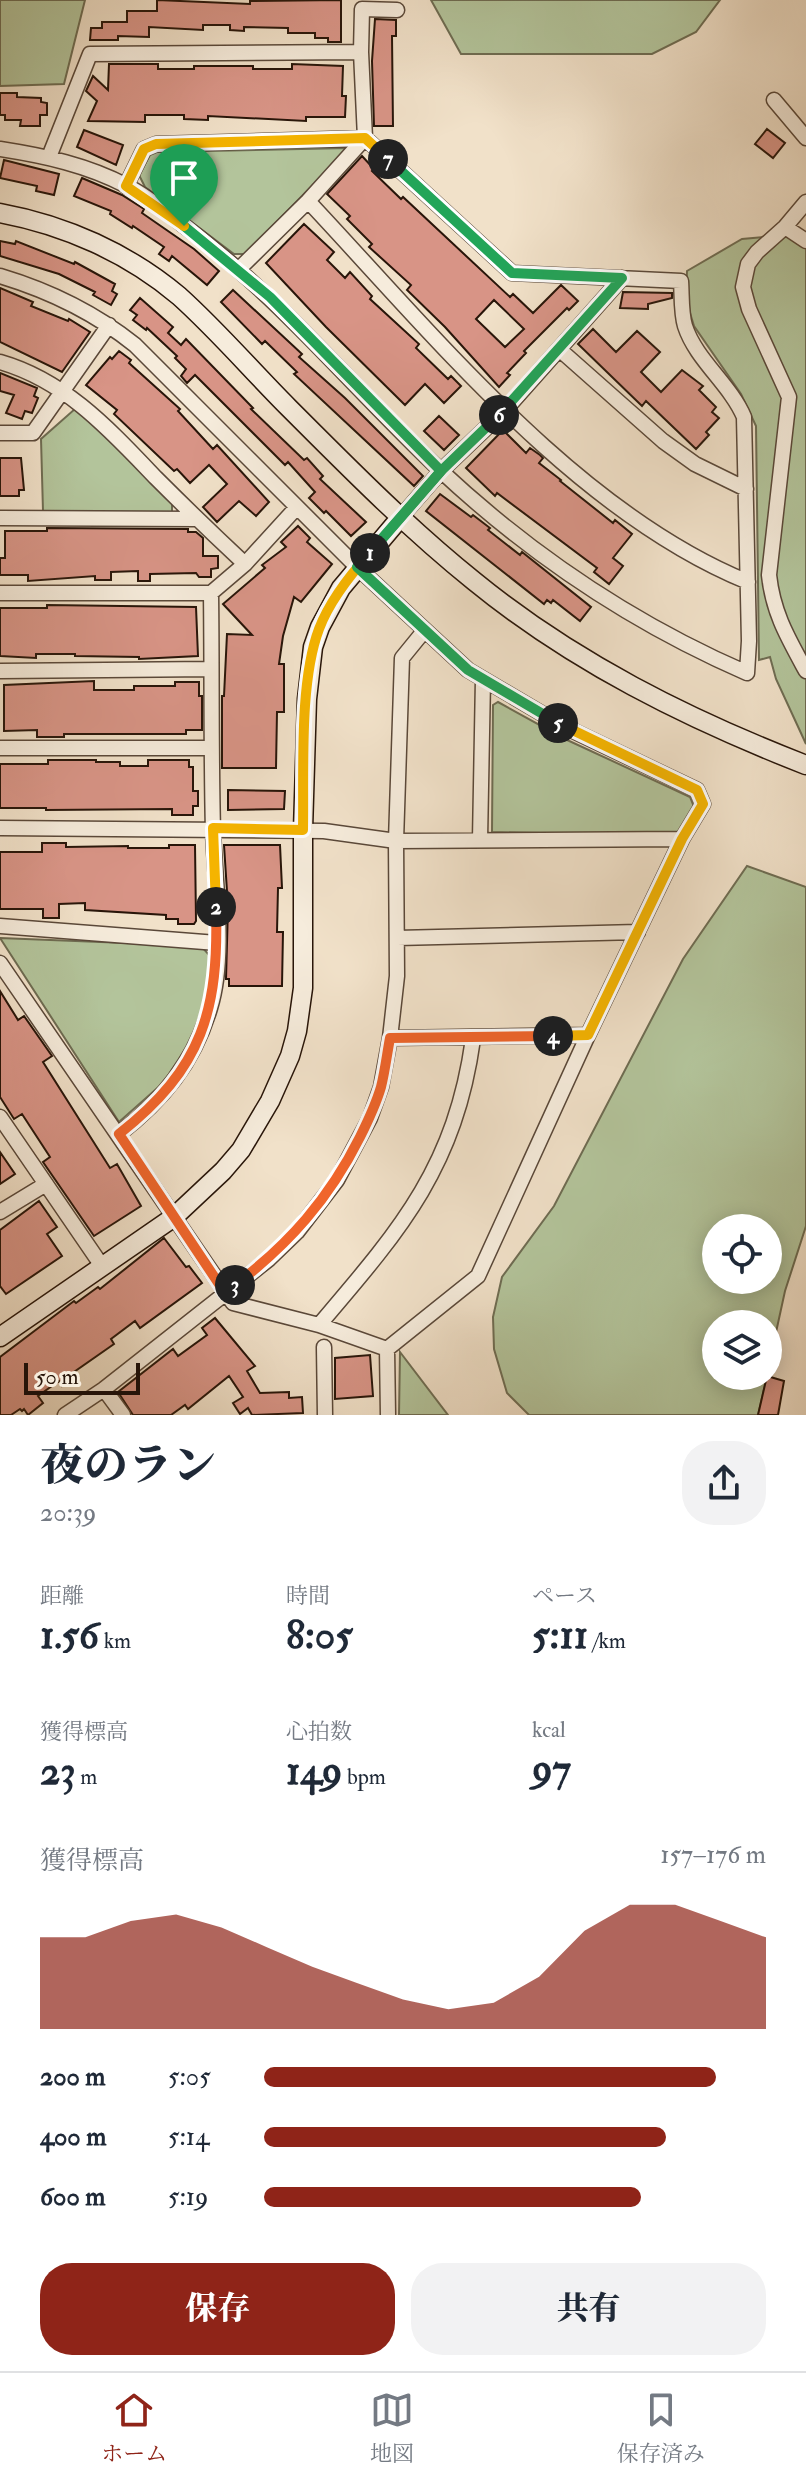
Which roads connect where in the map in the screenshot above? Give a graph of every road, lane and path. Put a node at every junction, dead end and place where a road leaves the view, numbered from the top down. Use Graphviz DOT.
graph roads {
  1 [pos="397,10"];
  2 [pos="361,52"];
  3 [pos="774,100"];
  4 [pos="365,138"];
  5 [pos="806,138"];
  6 [pos="0,149"];
  7 [pos="49,157"];
  8 [pos="126,186"];
  9 [pos="308,201"];
  10 [pos="806,202"];
  11 [pos="0,213"];
  12 [pos="785,227"];
  13 [pos="806,241"];
  14 [pos="239,269"];
  15 [pos="0,276"];
  16 [pos="622,278"];
  17 [pos="109,325"];
  18 [pos="559,349"];
  19 [pos="0,362"];
  20 [pos="63,390"];
  21 [pos="505,410"];
  22 [pos="0,433"];
  23 [pos="441,471"];
  24 [pos="746,489"];
  25 [pos="297,507"];
  26 [pos="0,518"];
  27 [pos="400,518"];
  28 [pos="196,519"];
  29 [pos="245,564"];
  30 [pos="357,567"];
  31 [pos="748,582"];
  32 [pos="0,593"];
  33 [pos="211,593"];
  34 [pos="424,631"];
  35 [pos="211,669"];
  36 [pos="0,671"];
  37 [pos="806,671"];
  38 [pos="483,679"];
  39 [pos="0,748"];
  40 [pos="211,748"];
  41 [pos="806,765"];
  42 [pos="0,828"];
  43 [pos="213,828"];
  44 [pos="303,830"];
  45 [pos="682,839"];
  46 [pos="480,840"];
  47 [pos="396,841"];
  48 [pos="0,926"];
  49 [pos="638,932"];
  50 [pos="397,938"];
  51 [pos="217,943"];
  52 [pos="0,963"];
  53 [pos="588,1035"];
  54 [pos="390,1038"];
  55 [pos="473,1039"];
  56 [pos="0,1117"];
  57 [pos="119,1134"];
  58 [pos="46,1184"];
  59 [pos="0,1212"];
  60 [pos="174,1217"];
  61 [pos="102,1266"];
  62 [pos="225,1293"];
  63 [pos="319,1325"];
  64 [pos="0,1337"];
  65 [pos="324,1347"];
  66 [pos="387,1349"];
  67 [pos="104,1389"];
  68 [pos="65,1415"];
  69 [pos="123,1415"];
  70 [pos="325,1415"];
  71 [pos="388,1415"];
  1 -- 2 [label="street"];
  2 -- 4 [label="street"];
  2 -- 7 [label="street"];
  3 -- 5 [label="street"];
  4 -- 8 [label="street"];
  4 -- 9 [label="street"];
  4 -- 16 [label="street"];
  6 -- 7 [label="street"];
  7 -- 8 [label="street"];
  8 -- 14 [label="street"];
  9 -- 14 [label="street"];
  9 -- 21 [label="street"];
  10 -- 12 [label="street"];
  11 -- 27 [label="street"];
  12 -- 13 [label="street"];
  12 -- 37 [label="street"];
  14 -- 23 [label="street"];
  15 -- 17 [label="street"];
  16 -- 18 [label="street"];
  16 -- 24 [label="street"];
  17 -- 20 [label="street"];
  17 -- 25 [label="street"];
  18 -- 21 [label="street"];
  18 -- 24 [label="street"];
  19 -- 20 [label="street"];
  20 -- 22 [label="street"];
  20 -- 28 [label="street"];
  21 -- 23 [label="street"];
  21 -- 31 [label="street"];
  23 -- 27 [label="street"];
  23 -- 31 [label="street"];
  24 -- 31 [label="street"];
  25 -- 29 [label="street"];
  25 -- 30 [label="street"];
  26 -- 28 [label="street"];
  27 -- 30 [label="street"];
  27 -- 41 [label="street"];
  28 -- 29 [label="street"];
  29 -- 33 [label="street"];
  30 -- 34 [label="street"];
  30 -- 44 [label="street"];
  32 -- 33 [label="street"];
  33 -- 35 [label="street"];
  34 -- 38 [label="street"];
  34 -- 47 [label="street"];
  35 -- 36 [label="street"];
  35 -- 40 [label="street"];
  38 -- 45 [label="street"];
  38 -- 46 [label="street"];
  39 -- 40 [label="street"];
  40 -- 43 [label="street"];
  42 -- 43 [label="street"];
  43 -- 44 [label="street"];
  43 -- 51 [label="street"];
  44 -- 47 [label="street"];
  44 -- 60 [label="street"];
  45 -- 46 [label="street"];
  45 -- 49 [label="street"];
  46 -- 47 [label="street"];
  47 -- 50 [label="street"];
  48 -- 51 [label="street"];
  49 -- 50 [label="street"];
  49 -- 53 [label="street"];
  50 -- 54 [label="street"];
  51 -- 57 [label="street"];
  52 -- 57 [label="street"];
  53 -- 55 [label="street"];
  53 -- 66 [label="street"];
  54 -- 55 [label="street"];
  54 -- 62 [label="street"];
  55 -- 63 [label="street"];
  56 -- 58 [label="street"];
  57 -- 60 [label="street"];
  58 -- 59 [label="street"];
  58 -- 61 [label="street"];
  60 -- 61 [label="street"];
  60 -- 62 [label="street"];
  61 -- 64 [label="street"];
  62 -- 63 [label="street"];
  62 -- 67 [label="street"];
  63 -- 66 [label="street"];
  65 -- 70 [label="street"];
  66 -- 71 [label="street"];
  67 -- 68 [label="street"];
  67 -- 69 [label="street"];
}
